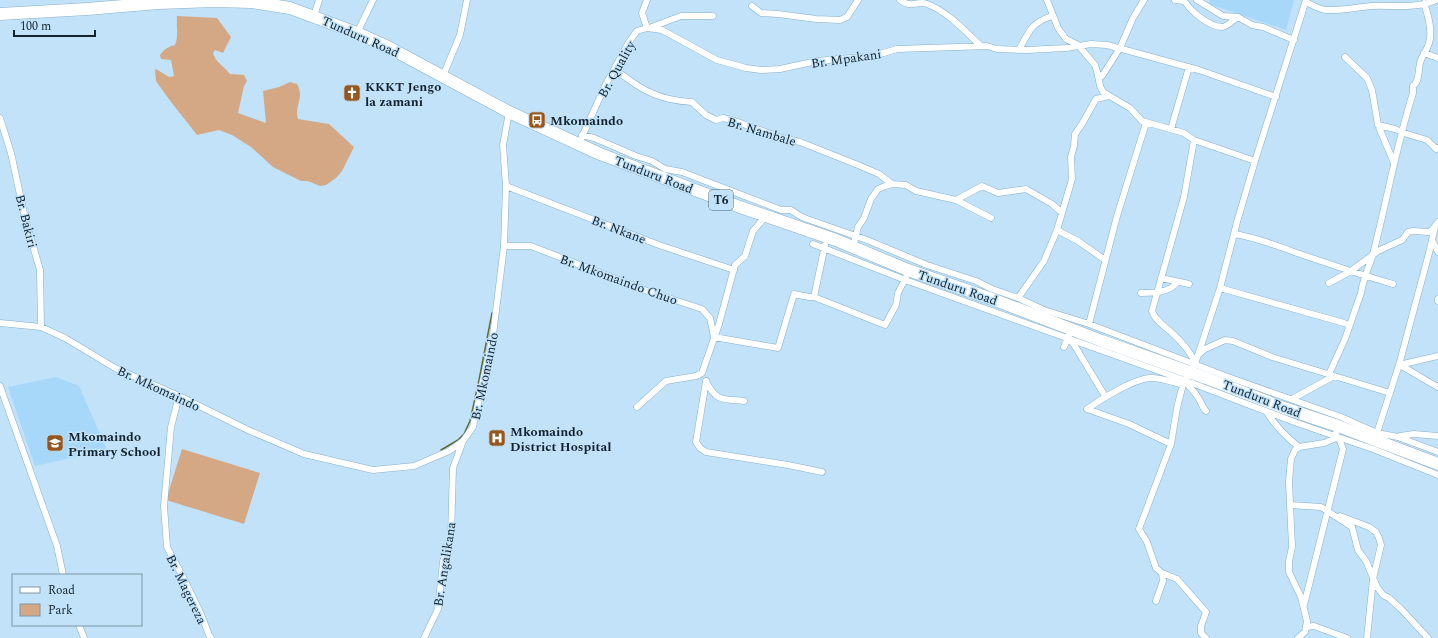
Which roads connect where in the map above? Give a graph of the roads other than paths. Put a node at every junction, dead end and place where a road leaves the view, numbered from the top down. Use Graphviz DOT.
graph roads {
  1 [pos="319,0"];
  2 [pos="373,0"];
  3 [pos="467,0"];
  4 [pos="647,0"];
  5 [pos="858,0"];
  6 [pos="900,0"];
  7 [pos="1047,0"];
  8 [pos="1144,0"];
  9 [pos="1175,0"];
  10 [pos="1184,0"];
  11 [pos="1197,0"];
  12 [pos="1436,0"];
  13 [pos="1306,1"];
  14 [pos="1205,2"];
  15 [pos="116,3"];
  16 [pos="283,3"];
  17 [pos="1424,4"];
  18 [pos="752,6"];
  19 [pos="0,14"];
  20 [pos="314,16"];
  21 [pos="713,16"];
  22 [pos="1052,16"];
  23 [pos="1238,17"];
  24 [pos="647,28"];
  25 [pos="357,33"];
  26 [pos="1294,40"];
  27 [pos="1078,45"];
  28 [pos="981,46"];
  29 [pos="1120,48"];
  30 [pos="1019,50"];
  31 [pos="1424,53"];
  32 [pos="1344,57"];
  33 [pos="1438,58"];
  34 [pos="1189,67"];
  35 [pos="614,70"];
  36 [pos="443,76"];
  37 [pos="1098,77"];
  38 [pos="1100,86"];
  39 [pos="1109,96"];
  40 [pos="1276,97"];
  41 [pos="1096,99"];
  42 [pos="509,112"];
  43 [pos="0,118"];
  44 [pos="1146,123"];
  45 [pos="1378,125"];
  46 [pos="1171,129"];
  47 [pos="1402,132"];
  48 [pos="580,140"];
  49 [pos="1194,140"];
  50 [pos="1438,148"];
  51 [pos="1255,161"];
  52 [pos="1394,163"];
  53 [pos="892,184"];
  54 [pos="506,186"];
  55 [pos="956,200"];
  56 [pos="1062,213"];
  57 [pos="767,215"];
  58 [pos="991,218"];
  59 [pos="1436,224"];
  60 [pos="1057,230"];
  61 [pos="1235,234"];
  62 [pos="1432,240"];
  63 [pos="826,242"];
  64 [pos="855,242"];
  65 [pos="813,244"];
  66 [pos="504,246"];
  67 [pos="1438,252"];
  68 [pos="1373,255"];
  69 [pos="1105,260"];
  70 [pos="734,270"];
  71 [pos="1351,271"];
  72 [pos="906,275"];
  73 [pos="1365,276"];
  74 [pos="1160,278"];
  75 [pos="1178,282"];
  76 [pos="1329,283"];
  77 [pos="1189,284"];
  78 [pos="1393,284"];
  79 [pos="1220,288"];
  80 [pos="1141,293"];
  81 [pos="1157,293"];
  82 [pos="814,297"];
  83 [pos="1018,298"];
  84 [pos="0,323"];
  85 [pos="1089,324"];
  86 [pos="1349,326"];
  87 [pos="41,327"];
  88 [pos="1070,334"];
  89 [pos="714,338"];
  90 [pos="1064,347"];
  91 [pos="1199,354"];
  92 [pos="1438,356"];
  93 [pos="1399,365"];
  94 [pos="702,373"];
  95 [pos="1189,375"];
  96 [pos="1331,375"];
  97 [pos="706,380"];
  98 [pos="0,386"];
  99 [pos="1438,387"];
  100 [pos="1390,393"];
  101 [pos="178,396"];
  102 [pos="1106,396"];
  103 [pos="1292,399"];
  104 [pos="744,401"];
  105 [pos="637,407"];
  106 [pos="1206,411"];
  107 [pos="1266,411"];
  108 [pos="1337,431"];
  109 [pos="1376,436"];
  110 [pos="1438,436"];
  111 [pos="462,441"];
  112 [pos="1396,442"];
  113 [pos="1171,444"];
  114 [pos="1299,447"];
  115 [pos="1438,452"];
  116 [pos="1437,469"];
  117 [pos="822,472"];
  118 [pos="1290,505"];
  119 [pos="1328,511"];
  120 [pos="1162,573"];
  121 [pos="63,574"];
  122 [pos="1373,579"];
  123 [pos="1156,601"];
  124 [pos="1304,606"];
  125 [pos="79,626"];
  126 [pos="1306,627"];
  127 [pos="84,638"];
  128 [pos="211,638"];
  129 [pos="424,638"];
  130 [pos="1206,638"];
  131 [pos="1298,638"];
  132 [pos="1348,638"];
  133 [pos="1367,638"];
  134 [pos="1428,638"];
  1 -- 20 [label="street"];
  2 -- 25 [label="street"];
  3 -- 36 [label="street"];
  4 -- 24 [label="street"];
  5 -- 18 [label="street"];
  6 -- 28 [label="street"];
  7 -- 22 [label="street"];
  8 -- 29 [label="street"];
  9 -- 10 [label="street"];
  10 -- 23 [label="street"];
  11 -- 14 [label="street"];
  12 -- 17 [label="street"];
  13 -- 17 [label="street"];
  13 -- 26 [label="street"];
  14 -- 23 [label="street"];
  15 -- 16 [label="highway, Tunduru Road / T6"];
  15 -- 19 [label="highway, Tunduru Road / T6"];
  16 -- 20 [label="highway, Tunduru Road / T6"];
  17 -- 31 [label="street"];
  20 -- 25 [label="highway, Tunduru Road / T6"];
  21 -- 24 [label="street, Br. Quality"];
  22 -- 27 [label="street"];
  22 -- 30 [label="street"];
  23 -- 26 [label="street"];
  24 -- 28 [label="street, Br. Mpakani"];
  24 -- 35 [label="street, Br. Quality"];
  25 -- 36 [label="highway, Tunduru Road / T6"];
  26 -- 40 [label="street"];
  27 -- 29 [label="street, Br. Mpakani"];
  27 -- 30 [label="street, Br. Mpakani"];
  27 -- 37 [label="street"];
  28 -- 30 [label="street, Br. Mpakani"];
  29 -- 34 [label="street, Br. Mpakani"];
  29 -- 37 [label="street"];
  31 -- 33 [label="street"];
  31 -- 47 [label="street"];
  32 -- 45 [label="street"];
  34 -- 40 [label="street, Br. Mpakani"];
  34 -- 46 [label="street"];
  35 -- 48 [label="street, Br. Quality"];
  35 -- 53 [label="street, Br. Nambale"];
  36 -- 42 [label="highway, Tunduru Road / T6"];
  37 -- 38 [label="street"];
  38 -- 39 [label="street"];
  38 -- 41 [label="street"];
  39 -- 41 [label="street"];
  39 -- 44 [label="street"];
  40 -- 51 [label="street"];
  41 -- 56 [label="street"];
  42 -- 48 [label="highway, Tunduru Road / T6"];
  42 -- 54 [label="street, Br. Mkomaindo"];
  43 -- 87 [label="street, Br. Bakiri"];
  44 -- 46 [label="street"];
  44 -- 69 [label="street"];
  45 -- 47 [label="street"];
  45 -- 52 [label="street"];
  46 -- 49 [label="street"];
  47 -- 50 [label="street"];
  47 -- 52 [label="street"];
  48 -- 57 [label="highway, Tunduru Road / T6"];
  48 -- 64 [label="street"];
  49 -- 51 [label="street"];
  49 -- 74 [label="street"];
  51 -- 61 [label="street"];
  52 -- 68 [label="street"];
  53 -- 55 [label="street"];
  53 -- 64 [label="street"];
  54 -- 66 [label="street, Br. Mkomaindo"];
  54 -- 70 [label="street, Br. Nkane"];
  55 -- 56 [label="street"];
  55 -- 58 [label="street"];
  56 -- 60 [label="street"];
  57 -- 63 [label="highway, Tunduru Road / T6"];
  57 -- 70 [label="street"];
  59 -- 62 [label="street"];
  59 -- 68 [label="street"];
  60 -- 69 [label="street"];
  60 -- 83 [label="street"];
  61 -- 71 [label="street"];
  61 -- 79 [label="street"];
  62 -- 67 [label="street"];
  62 -- 93 [label="street"];
  63 -- 64 [label="highway, Tunduru Road / T6"];
  63 -- 65 [label="street"];
  63 -- 72 [label="street"];
  63 -- 82 [label="street"];
  64 -- 72 [label="highway, Tunduru Road / T6"];
  64 -- 83 [label="street"];
  66 -- 89 [label="street, Br. Mkomaindo Chuo"];
  66 -- 111 [label="street, Br. Mkomaindo"];
  68 -- 71 [label="street"];
  68 -- 73 [label="street"];
  69 -- 85 [label="street"];
  70 -- 89 [label="street"];
  71 -- 73 [label="street"];
  71 -- 76 [label="street"];
  72 -- 82 [label="street"];
  72 -- 88 [label="highway, Tunduru Road / T6"];
  73 -- 78 [label="street"];
  73 -- 86 [label="street"];
  74 -- 75 [label="street"];
  74 -- 81 [label="street"];
  75 -- 77 [label="street"];
  75 -- 81 [label="street"];
  79 -- 86 [label="street"];
  79 -- 91 [label="street"];
  80 -- 81 [label="street"];
  81 -- 95 [label="street"];
  82 -- 89 [label="street"];
  83 -- 85 [label="street"];
  84 -- 87 [label="street"];
  85 -- 95 [label="street"];
  86 -- 96 [label="street"];
  87 -- 101 [label="street, Br. Mkomaindo"];
  88 -- 90 [label="street"];
  88 -- 95 [label="highway, Tunduru Road / T6"];
  88 -- 102 [label="street"];
  89 -- 94 [label="street"];
  91 -- 95 [label="street"];
  91 -- 96 [label="street"];
  92 -- 93 [label="street"];
  93 -- 99 [label="street"];
  93 -- 100 [label="street"];
  94 -- 97 [label="street"];
  94 -- 105 [label="street"];
  95 -- 102 [label="street"];
  95 -- 103 [label="street"];
  95 -- 106 [label="street"];
  95 -- 107 [label="street"];
  95 -- 108 [label="highway, Tunduru Road / T6"];
  95 -- 113 [label="street"];
  96 -- 100 [label="street"];
  96 -- 103 [label="street"];
  97 -- 104 [label="street"];
  97 -- 117 [label="street"];
  98 -- 121 [label="street"];
  100 -- 109 [label="street"];
  101 -- 111 [label="street, Br. Mkomaindo"];
  101 -- 128 [label="street, Br. Magereza"];
  102 -- 113 [label="street"];
  103 -- 109 [label="street"];
  107 -- 108 [label="street"];
  107 -- 114 [label="street"];
  108 -- 109 [label="highway, Tunduru Road / T6"];
  108 -- 114 [label="street"];
  108 -- 116 [label="street"];
  108 -- 119 [label="street"];
  109 -- 112 [label="highway, Tunduru Road / T6"];
  110 -- 112 [label="street"];
  111 -- 129 [label="street, Br. Angalikana"];
  112 -- 115 [label="street"];
  112 -- 116 [label="highway, Tunduru Road / T6"];
  113 -- 120 [label="street"];
  114 -- 118 [label="street"];
  118 -- 119 [label="street"];
  118 -- 124 [label="street"];
  119 -- 122 [label="street"];
  119 -- 122 [label="street"];
  119 -- 124 [label="street"];
  120 -- 123 [label="street"];
  120 -- 130 [label="street"];
  122 -- 133 [label="street"];
  122 -- 134 [label="street"];
  124 -- 126 [label="street"];
  125 -- 127 [label="street"];
  126 -- 131 [label="street"];
  126 -- 132 [label="street"];
}
